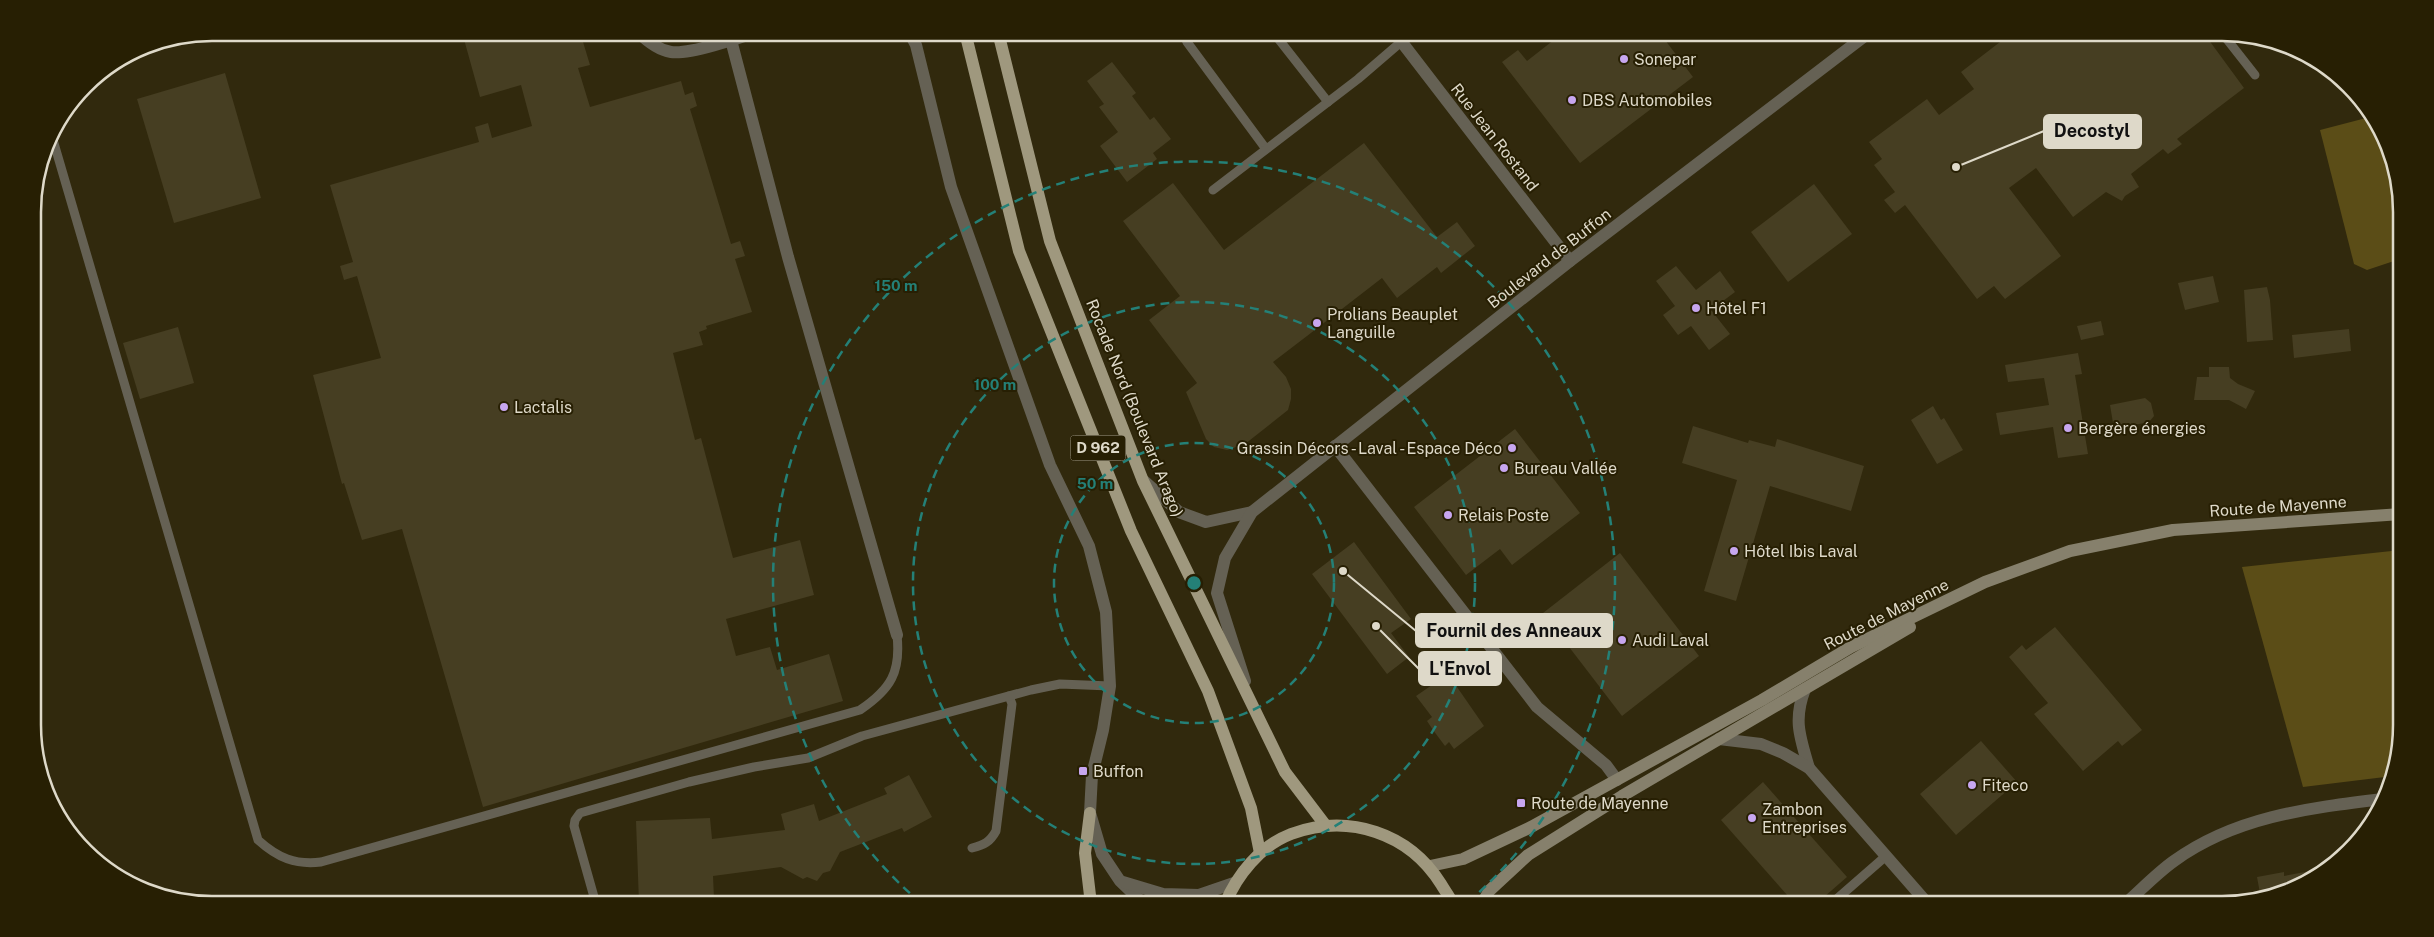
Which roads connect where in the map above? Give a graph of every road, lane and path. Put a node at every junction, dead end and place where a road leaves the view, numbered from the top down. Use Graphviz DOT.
graph roads {
  1 [pos="647,41"];
  2 [pos="726,41"];
  3 [pos="731,41"];
  4 [pos="914,41"];
  5 [pos="967,41"];
  6 [pos="1000,41"];
  7 [pos="1187,41"];
  8 [pos="1280,41"];
  9 [pos="1393,41"];
  10 [pos="1400,41"];
  11 [pos="1858,41"];
  12 [pos="2229,42"];
  13 [pos="2255,75"];
  14 [pos="1328,102"];
  15 [pos="55,146"];
  16 [pos="1266,149"];
  17 [pos="1213,190"];
  18 [pos="1570,261"];
  19 [pos="1335,446"];
  20 [pos="1144,481"];
  21 [pos="1252,512"];
  22 [pos="2393,515"];
  23 [pos="1985,582"];
  24 [pos="897,635"];
  25 [pos="1110,686"];
  26 [pos="1805,689"];
  27 [pos="1009,696"];
  28 [pos="1254,710"];
  29 [pos="1719,739"];
  30 [pos="1809,768"];
  31 [pos="1617,780"];
  32 [pos="2375,800"];
  33 [pos="1090,813"];
  34 [pos="1326,826"];
  35 [pos="972,848"];
  36 [pos="1260,853"];
  37 [pos="1886,856"];
  38 [pos="1430,866"];
  39 [pos="1120,881"];
  40 [pos="1234,883"];
  41 [pos="1229,895"];
  42 [pos="1448,895"];
  43 [pos="1487,895"];
  44 [pos="1842,895"];
  45 [pos="1920,895"];
  46 [pos="2136,895"];
  47 [pos="594,896"];
  48 [pos="1091,896"];
  49 [pos="1135,896"];
  1 -- 2 [label="street"];
  3 -- 24 [label="street"];
  4 -- 25 [label="street"];
  5 -- 36 [label="main road, D 962"];
  6 -- 20 [label="main road, Rocade Nord (Boulevard Arago) / D 962"];
  7 -- 16 [label="lane"];
  8 -- 14 [label="lane"];
  9 -- 14 [label="lane"];
  10 -- 18 [label="street, Rue Jean Rostand"];
  11 -- 18 [label="street, Boulevard de Buffon"];
  12 -- 13 [label="lane"];
  14 -- 16 [label="lane"];
  15 -- 24 [label="lane"];
  16 -- 17 [label="lane"];
  18 -- 19 [label="street, Boulevard de Buffon"];
  19 -- 21 [label="street, Boulevard de Buffon"];
  19 -- 31 [label="street"];
  20 -- 21 [label="street"];
  20 -- 28 [label="main road, Rocade Nord (Boulevard Arago) / D 962"];
  21 -- 28 [label="street"];
  22 -- 23 [label="main road, Route de Mayenne"];
  23 -- 26 [label="main road, Route de Mayenne"];
  23 -- 31 [label="main road, Route de Mayenne"];
  25 -- 27 [label="lane"];
  25 -- 33 [label="street"];
  26 -- 29 [label="main road, Route de Mayenne"];
  26 -- 30 [label="street"];
  27 -- 35 [label="lane"];
  27 -- 47 [label="lane"];
  28 -- 34 [label="main road, Rocade Nord (Boulevard Arago) / D 962"];
  29 -- 30 [label="street"];
  29 -- 43 [label="main road, Route de Mayenne"];
  30 -- 37 [label="street"];
  31 -- 38 [label="main road, Route de Mayenne"];
  32 -- 46 [label="street"];
  33 -- 39 [label="street"];
  33 -- 48 [label="main road"];
  34 -- 36 [label="main road"];
  34 -- 38 [label="main road"];
  36 -- 40 [label="main road"];
  37 -- 44 [label="lane"];
  37 -- 45 [label="street"];
  38 -- 42 [label="main road"];
  39 -- 40 [label="street"];
  39 -- 49 [label="street"];
  40 -- 41 [label="main road"];
}
